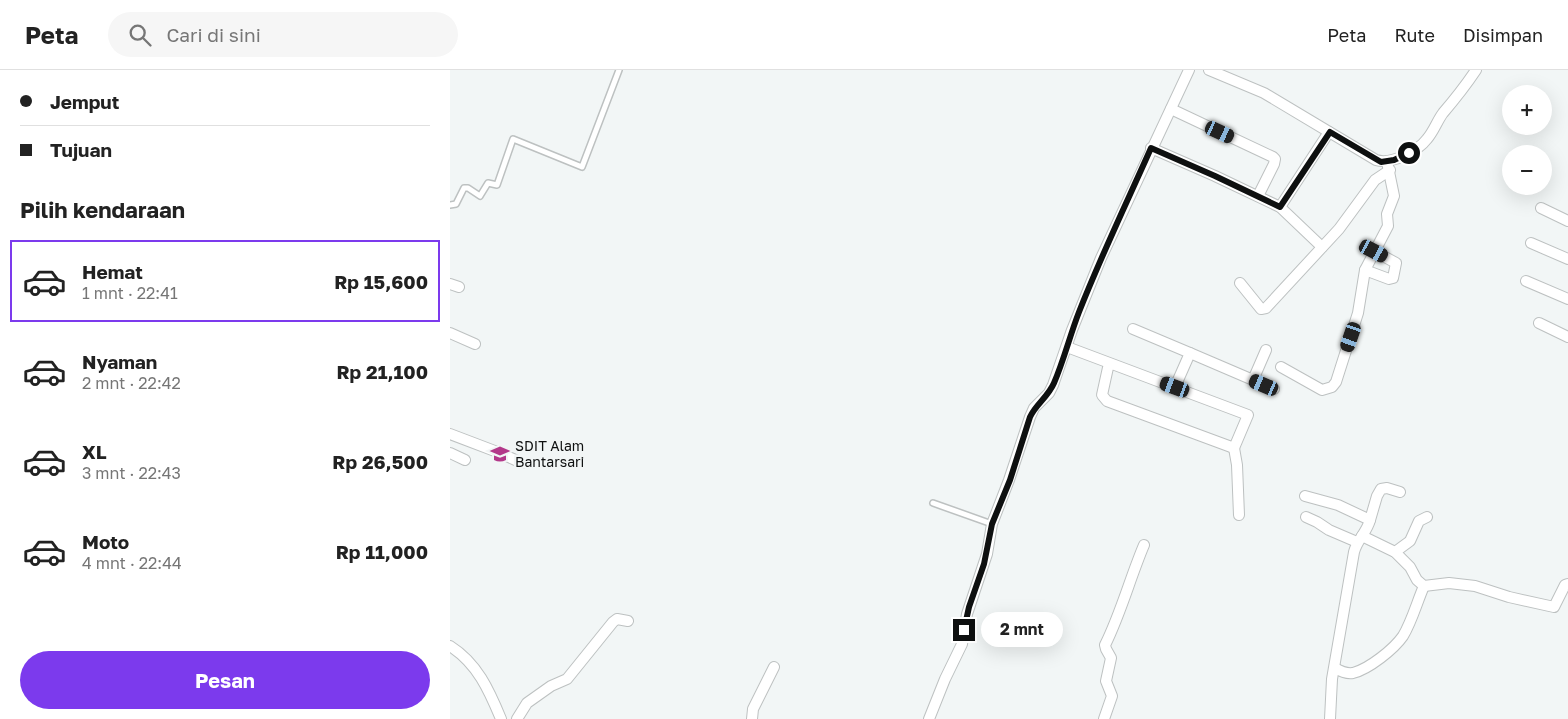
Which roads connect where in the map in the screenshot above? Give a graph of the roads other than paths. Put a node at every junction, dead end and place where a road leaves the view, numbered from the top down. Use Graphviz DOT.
graph roads {
  1 [pos="619,70"];
  2 [pos="1189,70"];
  3 [pos="1209,70"];
  4 [pos="1476,70"];
  5 [pos="1171,109"];
  6 [pos="1330,132"];
  7 [pos="1151,148"];
  8 [pos="1388,166"];
  9 [pos="1258,196"];
  10 [pos="450,205"];
  11 [pos="1280,207"];
  12 [pos="1541,208"];
  13 [pos="1568,221"];
  14 [pos="1531,243"];
  15 [pos="1322,247"];
  16 [pos="1374,251"];
  17 [pos="1568,259"];
  18 [pos="1365,270"];
  19 [pos="1526,281"];
  20 [pos="1240,284"];
  21 [pos="1568,299"];
  22 [pos="1539,323"];
  23 [pos="1133,329"];
  24 [pos="450,333"];
  25 [pos="1568,337"];
  26 [pos="475,344"];
  27 [pos="1067,347"];
  28 [pos="1266,350"];
  29 [pos="1190,354"];
  30 [pos="1109,363"];
  31 [pos="1281,367"];
  32 [pos="1253,380"];
  33 [pos="1175,387"];
  34 [pos="1274,389"];
  35 [pos="450,434"];
  36 [pos="1234,448"];
  37 [pos="450,453"];
  38 [pos="465,460"];
  39 [pos="522,463"];
  40 [pos="1400,492"];
  41 [pos="1305,496"];
  42 [pos="933,503"];
  43 [pos="1239,515"];
  44 [pos="1306,518"];
  45 [pos="1427,518"];
  46 [pos="1370,520"];
  47 [pos="992,524"];
  48 [pos="1360,539"];
  49 [pos="1144,545"];
  50 [pos="1395,552"];
  51 [pos="1568,584"];
  52 [pos="1424,586"];
  53 [pos="628,621"];
  54 [pos="450,646"];
  55 [pos="774,667"];
  56 [pos="1335,668"];
  57 [pos="501,719"];
  58 [pos="517,719"];
  59 [pos="752,719"];
  60 [pos="929,719"];
  61 [pos="1104,719"];
  62 [pos="1330,719"];
  1 -- 10 [label="lane"];
  2 -- 5 [label="street"];
  3 -- 6 [label="street"];
  4 -- 8 [label="street"];
  5 -- 7 [label="street"];
  5 -- 9 [label="street"];
  6 -- 8 [label="street"];
  6 -- 11 [label="street"];
  7 -- 9 [label="street"];
  7 -- 27 [label="street"];
  8 -- 15 [label="street"];
  8 -- 16 [label="street"];
  9 -- 11 [label="street"];
  11 -- 15 [label="street"];
  12 -- 13 [label="street"];
  14 -- 17 [label="street"];
  15 -- 20 [label="street"];
  16 -- 18 [label="street"];
  16 -- 18 [label="street"];
  18 -- 31 [label="street"];
  19 -- 21 [label="street"];
  22 -- 25 [label="street"];
  23 -- 29 [label="street"];
  24 -- 26 [label="street"];
  27 -- 30 [label="street"];
  27 -- 47 [label="street"];
  28 -- 32 [label="street"];
  29 -- 32 [label="street"];
  29 -- 33 [label="street"];
  30 -- 33 [label="street"];
  30 -- 36 [label="street"];
  32 -- 34 [label="street"];
  33 -- 36 [label="street"];
  35 -- 39 [label="street"];
  36 -- 43 [label="street"];
  37 -- 38 [label="street"];
  40 -- 46 [label="street"];
  41 -- 46 [label="street"];
  42 -- 47 [label="lane"];
  44 -- 48 [label="street"];
  45 -- 50 [label="street"];
  46 -- 48 [label="street"];
  47 -- 60 [label="street"];
  48 -- 50 [label="street"];
  48 -- 56 [label="street"];
  49 -- 61 [label="street"];
  50 -- 52 [label="street"];
  51 -- 52 [label="street"];
  52 -- 56 [label="street"];
  53 -- 58 [label="street"];
  54 -- 57 [label="street"];
  55 -- 59 [label="street"];
  56 -- 62 [label="street"];
}
